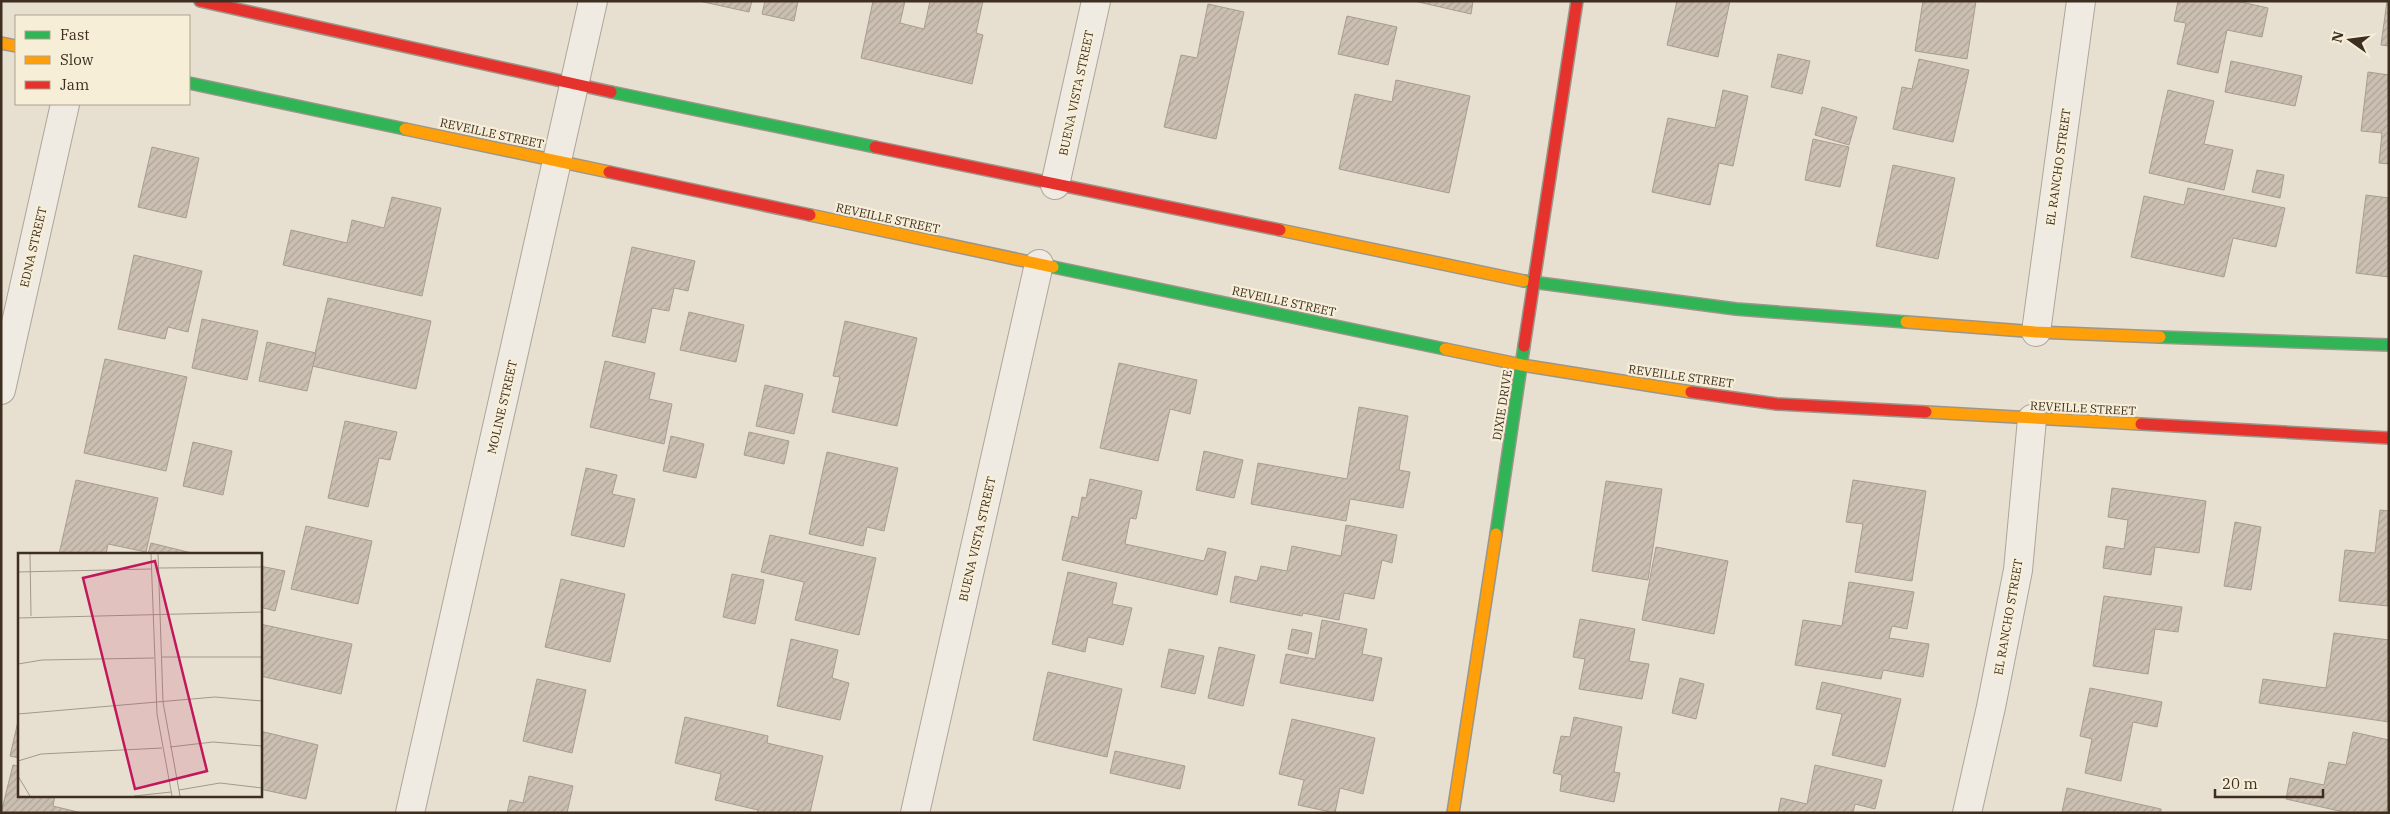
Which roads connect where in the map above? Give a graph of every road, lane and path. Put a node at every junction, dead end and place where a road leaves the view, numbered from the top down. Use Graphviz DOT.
graph roads {
  1 [pos="200,1"];
  2 [pos="593,1"];
  3 [pos="1096,1"];
  4 [pos="1577,1"];
  5 [pos="2081,1"];
  6 [pos="1,43"];
  7 [pos="15,46"];
  8 [pos="190,83"];
  9 [pos="575,86"];
  10 [pos="65,105"];
  11 [pos="557,160"];
  12 [pos="1055,185"];
  13 [pos="1039,264"];
  14 [pos="1534,283"];
  15 [pos="2036,332"];
  16 [pos="2389,344"];
  17 [pos="1522,365"];
  18 [pos="1,390"];
  19 [pos="2032,419"];
  20 [pos="2389,438"];
  21 [pos="410,813"];
  22 [pos="914,813"];
  23 [pos="1452,813"];
  24 [pos="1967,813"];
  1 -- 9 [label="main road"];
  2 -- 9 [label="street, MOLINE STREET"];
  3 -- 12 [label="street, BUENA VISTA STREET"];
  4 -- 14 [label="main road, DIXIE DRIVE"];
  5 -- 15 [label="street, EL RANCHO STREET"];
  6 -- 7 [label="main road"];
  8 -- 11 [label="main road, REVEILLE STREET"];
  9 -- 11 [label="street, MOLINE STREET"];
  9 -- 12 [label="main road"];
  10 -- 18 [label="street, EDNA STREET"];
  11 -- 13 [label="main road, REVEILLE STREET"];
  11 -- 21 [label="street, MOLINE STREET"];
  12 -- 14 [label="main road"];
  13 -- 17 [label="main road, REVEILLE STREET"];
  13 -- 22 [label="street, BUENA VISTA STREET"];
  14 -- 15 [label="main road"];
  14 -- 17 [label="main road, DIXIE DRIVE"];
  15 -- 16 [label="main road"];
  17 -- 19 [label="main road, REVEILLE STREET"];
  17 -- 23 [label="main road, DIXIE DRIVE"];
  19 -- 20 [label="main road, REVEILLE STREET"];
  19 -- 24 [label="street, EL RANCHO STREET"];
}
